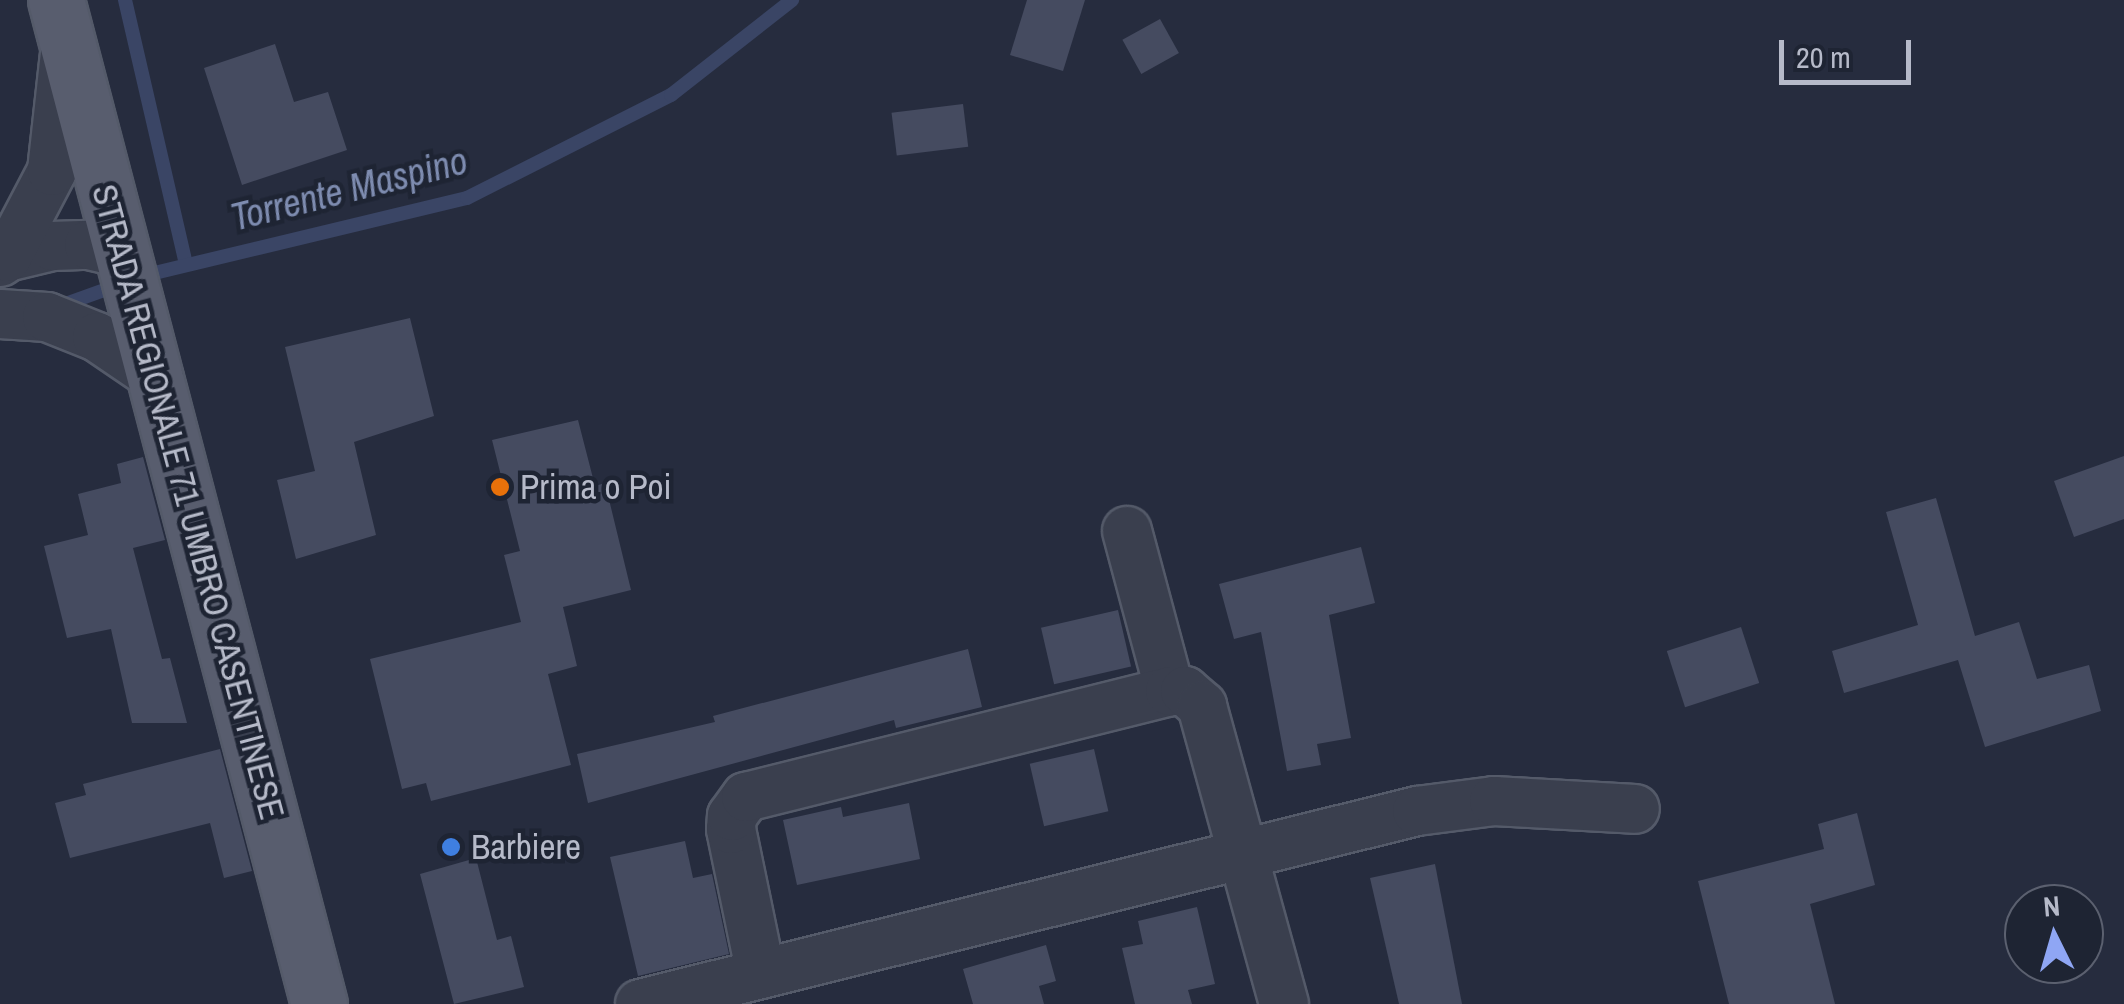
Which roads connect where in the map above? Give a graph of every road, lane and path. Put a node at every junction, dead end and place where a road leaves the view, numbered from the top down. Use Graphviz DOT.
graph roads {
  1 [pos="61,23"];
  2 [pos="124,253"];
  3 [pos="4,259"];
  4 [pos="0,314"];
  5 [pos="158,379"];
  6 [pos="1127,531"];
  7 [pos="1170,690"];
  8 [pos="1635,809"];
  9 [pos="1245,854"];
  10 [pos="761,974"];
  11 [pos="319,1004"];
  12 [pos="640,1004"];
  13 [pos="1284,1004"];
  1 -- 2 [label="main road, STRADA REGIONALE 71 UMBRO CASENTINESE"];
  1 -- 3 [label="street"];
  2 -- 3 [label="street"];
  2 -- 5 [label="main road, STRADA REGIONALE 71 UMBRO CASENTINESE"];
  4 -- 5 [label="street"];
  5 -- 11 [label="main road, STRADA REGIONALE 71 UMBRO CASENTINESE"];
  6 -- 7 [label="street"];
  7 -- 9 [label="street"];
  7 -- 10 [label="street"];
  8 -- 9 [label="street"];
  9 -- 10 [label="street"];
  9 -- 13 [label="street"];
  10 -- 12 [label="street"];
}
